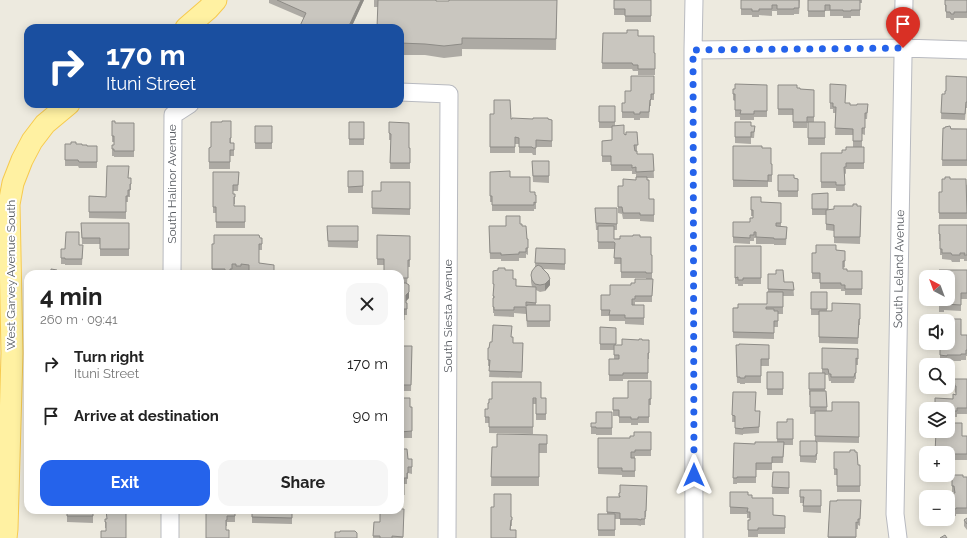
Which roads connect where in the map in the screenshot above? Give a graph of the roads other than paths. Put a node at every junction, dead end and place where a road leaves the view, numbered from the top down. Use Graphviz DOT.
graph roads {
  1 [pos="216,0"];
  2 [pos="694,0"];
  3 [pos="904,0"];
  4 [pos="192,24"];
  5 [pos="903,48"];
  6 [pos="693,50"];
  7 [pos="967,50"];
  8 [pos="404,92"];
  9 [pos="64,108"];
  10 [pos="184,108"];
  11 [pos="172,270"];
  12 [pos="170,514"];
  13 [pos="6,538"];
  14 [pos="170,538"];
  15 [pos="447,538"];
  16 [pos="694,538"];
  17 [pos="898,538"];
  1 -- 4 [label="main road"];
  2 -- 6 [label="street"];
  3 -- 5 [label="street, South Leland Avenue"];
  5 -- 6 [label="street"];
  5 -- 7 [label="street"];
  5 -- 17 [label="street, South Leland Avenue"];
  6 -- 16 [label="street"];
  8 -- 15 [label="street, South Siesta Avenue"];
  9 -- 13 [label="main road, West Garvey Avenue South"];
  10 -- 11 [label="street, South Halinor Avenue"];
  12 -- 14 [label="street"];
}
